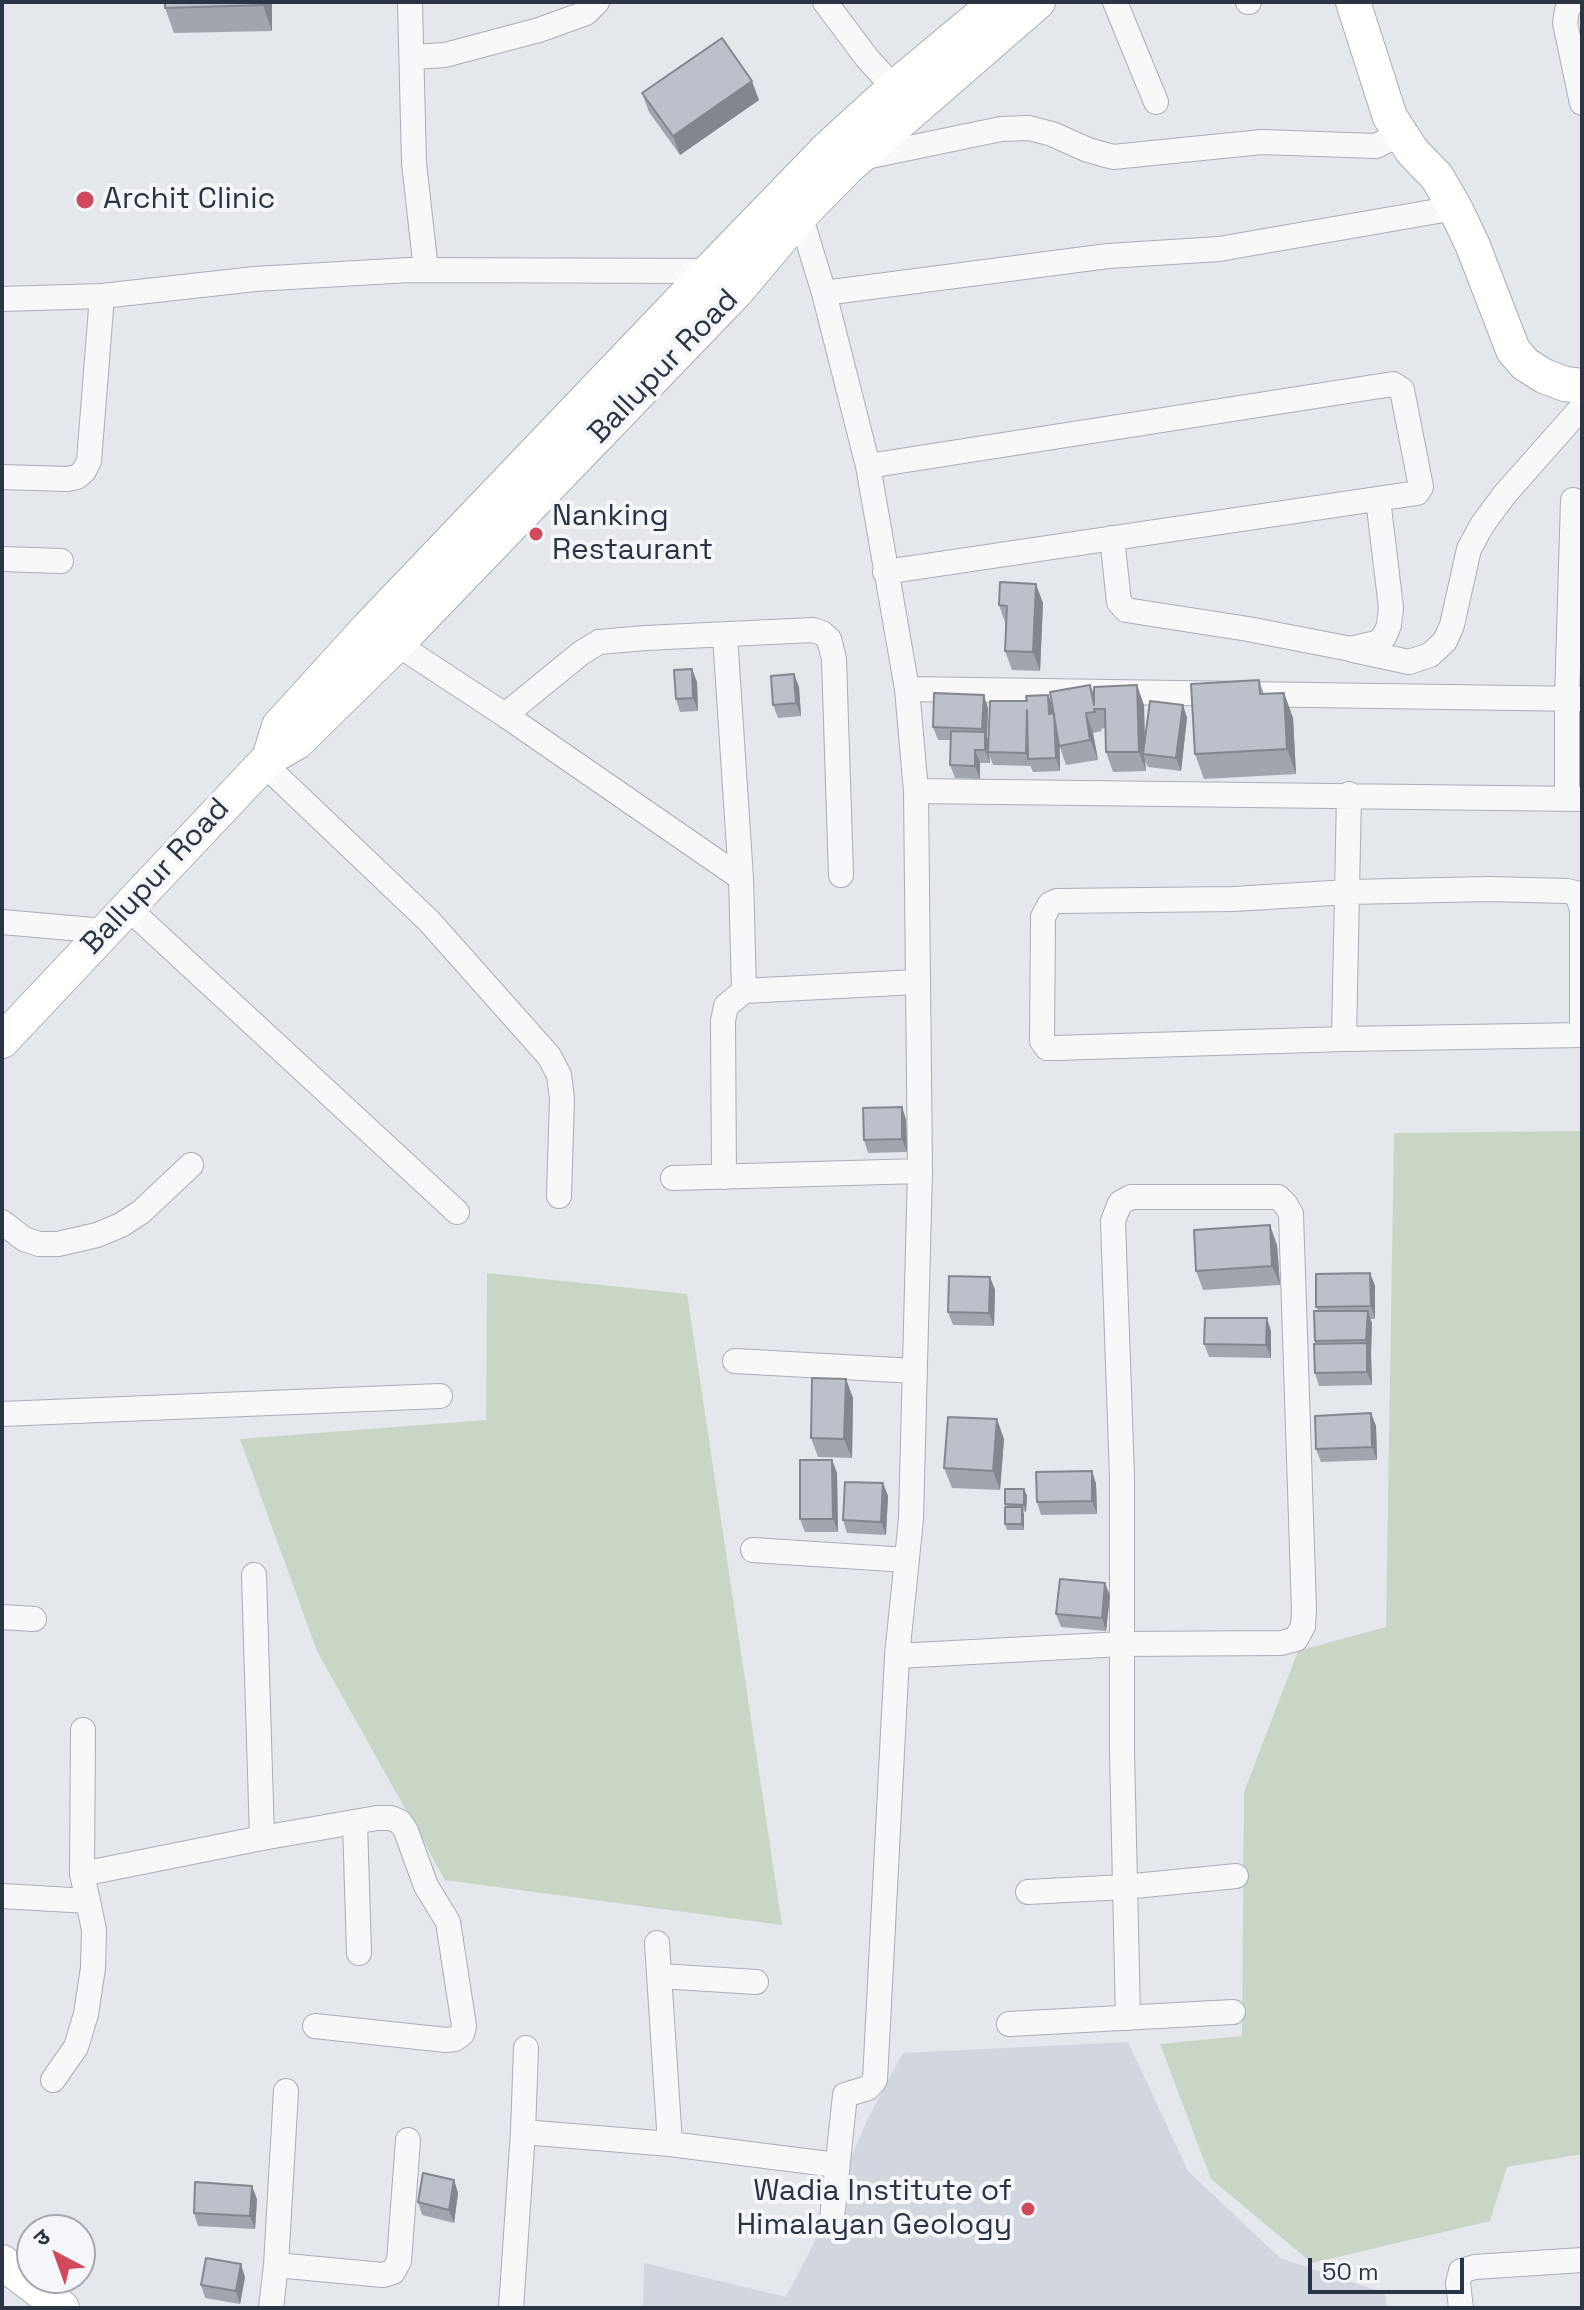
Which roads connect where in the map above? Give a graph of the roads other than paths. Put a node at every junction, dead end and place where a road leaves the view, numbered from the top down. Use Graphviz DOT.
graph roads {
  1 [pos="410,2"];
  2 [pos="597,2"];
  3 [pos="825,2"];
  4 [pos="997,2"];
  5 [pos="1038,2"];
  6 [pos="1115,2"];
  7 [pos="1353,2"];
  8 [pos="1572,2"];
  9 [pos="413,57"];
  10 [pos="896,86"];
  11 [pos="1156,102"];
  12 [pos="1582,103"];
  13 [pos="1400,134"];
  14 [pos="859,158"];
  15 [pos="796,202"];
  16 [pos="1455,208"];
  17 [pos="426,270"];
  18 [pos="709,271"];
  19 [pos="736,292"];
  20 [pos="824,293"];
  21 [pos="102,296"];
  22 [pos="2,299"];
  23 [pos="1582,386"];
  24 [pos="1582,407"];
  25 [pos="868,466"];
  26 [pos="2,477"];
  27 [pos="1378,499"];
  28 [pos="1573,500"];
  29 [pos="1112,538"];
  30 [pos="2,559"];
  31 [pos="61,561"];
  32 [pos="885,572"];
  33 [pos="725,636"];
  34 [pos="397,644"];
  35 [pos="1351,649"];
  36 [pos="907,689"];
  37 [pos="1574,699"];
  38 [pos="505,715"];
  39 [pos="278,747"];
  40 [pos="916,791"];
  41 [pos="1349,794"];
  42 [pos="1575,799"];
  43 [pos="841,875"];
  44 [pos="741,878"];
  45 [pos="1348,892"];
  46 [pos="116,919"];
  47 [pos="2,922"];
  48 [pos="916,982"];
  49 [pos="744,991"];
  50 [pos="44,997"];
  51 [pos="2,1016"];
  52 [pos="1582,1035"];
  53 [pos="1344,1039"];
  54 [pos="2,1041"];
  55 [pos="2,1063"];
  56 [pos="191,1165"];
  57 [pos="920,1171"];
  58 [pos="724,1177"];
  59 [pos="673,1178"];
  60 [pos="559,1196"];
  61 [pos="457,1212"];
  62 [pos="2,1222"];
  63 [pos="735,1361"];
  64 [pos="915,1371"];
  65 [pos="440,1396"];
  66 [pos="2,1414"];
  67 [pos="753,1550"];
  68 [pos="907,1560"];
  69 [pos="254,1575"];
  70 [pos="2,1617"];
  71 [pos="34,1619"];
  72 [pos="1122,1644"];
  73 [pos="897,1656"];
  74 [pos="83,1730"];
  75 [pos="355,1822"];
  76 [pos="262,1838"];
  77 [pos="82,1874"];
  78 [pos="1236,1876"];
  79 [pos="1124,1887"];
  80 [pos="1028,1892"];
  81 [pos="2,1896"];
  82 [pos="88,1901"];
  83 [pos="657,1943"];
  84 [pos="359,1953"];
  85 [pos="660,1976"];
  86 [pos="756,1982"];
  87 [pos="1233,2012"];
  88 [pos="1128,2018"];
  89 [pos="1009,2024"];
  90 [pos="315,2026"];
  91 [pos="526,2048"];
  92 [pos="53,2080"];
  93 [pos="286,2091"];
  94 [pos="523,2132"];
  95 [pos="408,2140"];
  96 [pos="670,2144"];
  97 [pos="837,2165"];
  98 [pos="832,2218"];
  99 [pos="1582,2260"];
  100 [pos="2,2262"];
  101 [pos="276,2265"];
  102 [pos="2,2292"];
  103 [pos="23,2308"];
  104 [pos="62,2308"];
  105 [pos="271,2308"];
  106 [pos="511,2308"];
  107 [pos="1461,2308"];
  1 -- 9 [label="street"];
  2 -- 9 [label="street"];
  3 -- 10 [label="street"];
  4 -- 10 [label="main road, Ballupur Road"];
  5 -- 14 [label="main road, Ballupur Road"];
  6 -- 11 [label="street"];
  7 -- 13 [label="main road"];
  8 -- 12 [label="street"];
  9 -- 17 [label="street"];
  10 -- 15 [label="main road, Ballupur Road"];
  13 -- 14 [label="street"];
  13 -- 16 [label="main road"];
  14 -- 15 [label="main road, Ballupur Road"];
  15 -- 18 [label="main road, Ballupur Road"];
  15 -- 19 [label="main road, Ballupur Road"];
  15 -- 20 [label="street"];
  16 -- 20 [label="street"];
  16 -- 23 [label="main road"];
  17 -- 18 [label="street"];
  17 -- 21 [label="street"];
  18 -- 19 [label="street"];
  18 -- 39 [label="main road, Ballupur Road"];
  19 -- 34 [label="main road, Ballupur Road"];
  20 -- 25 [label="street"];
  21 -- 22 [label="street"];
  21 -- 26 [label="street"];
  24 -- 35 [label="street"];
  25 -- 27 [label="street"];
  25 -- 32 [label="street"];
  27 -- 29 [label="street"];
  27 -- 35 [label="street"];
  28 -- 37 [label="street"];
  29 -- 32 [label="street"];
  29 -- 35 [label="street"];
  30 -- 31 [label="street"];
  32 -- 36 [label="street"];
  33 -- 38 [label="street"];
  33 -- 43 [label="street"];
  33 -- 44 [label="street"];
  34 -- 38 [label="street"];
  34 -- 39 [label="main road, Ballupur Road"];
  36 -- 37 [label="street"];
  36 -- 40 [label="street"];
  37 -- 42 [label="street"];
  38 -- 44 [label="street"];
  39 -- 46 [label="main road, Ballupur Road"];
  39 -- 60 [label="street"];
  40 -- 41 [label="street"];
  40 -- 48 [label="street"];
  41 -- 42 [label="street"];
  41 -- 45 [label="street"];
  44 -- 49 [label="street"];
  45 -- 52 [label="street"];
  45 -- 53 [label="street"];
  45 -- 53 [label="street"];
  46 -- 47 [label="street"];
  46 -- 50 [label="main road, Ballupur Road"];
  46 -- 61 [label="street"];
  48 -- 49 [label="street"];
  48 -- 57 [label="street"];
  49 -- 58 [label="street"];
  50 -- 51 [label="main road"];
  50 -- 54 [label="main road, Ballupur Road"];
  50 -- 55 [label="main road"];
  52 -- 53 [label="street"];
  56 -- 62 [label="street"];
  57 -- 58 [label="street"];
  57 -- 64 [label="street"];
  58 -- 59 [label="street"];
  63 -- 64 [label="street"];
  64 -- 68 [label="street"];
  65 -- 66 [label="street"];
  67 -- 68 [label="street"];
  68 -- 73 [label="street"];
  69 -- 76 [label="street"];
  70 -- 71 [label="street"];
  72 -- 72 [label="street"];
  72 -- 73 [label="street"];
  72 -- 79 [label="street"];
  73 -- 97 [label="street"];
  74 -- 77 [label="street"];
  75 -- 76 [label="street"];
  75 -- 84 [label="street"];
  75 -- 90 [label="street"];
  76 -- 77 [label="street"];
  77 -- 82 [label="street"];
  78 -- 79 [label="street"];
  79 -- 80 [label="street"];
  79 -- 88 [label="street"];
  81 -- 82 [label="street"];
  82 -- 92 [label="street"];
  83 -- 85 [label="street"];
  85 -- 86 [label="street"];
  85 -- 96 [label="street"];
  87 -- 88 [label="street"];
  88 -- 89 [label="street"];
  91 -- 94 [label="street"];
  93 -- 101 [label="street"];
  94 -- 96 [label="street"];
  94 -- 106 [label="street"];
  95 -- 101 [label="street"];
  96 -- 97 [label="street"];
  97 -- 98 [label="street"];
  99 -- 107 [label="street"];
  100 -- 104 [label="main road"];
  101 -- 105 [label="street"];
  102 -- 103 [label="main road"];
}
